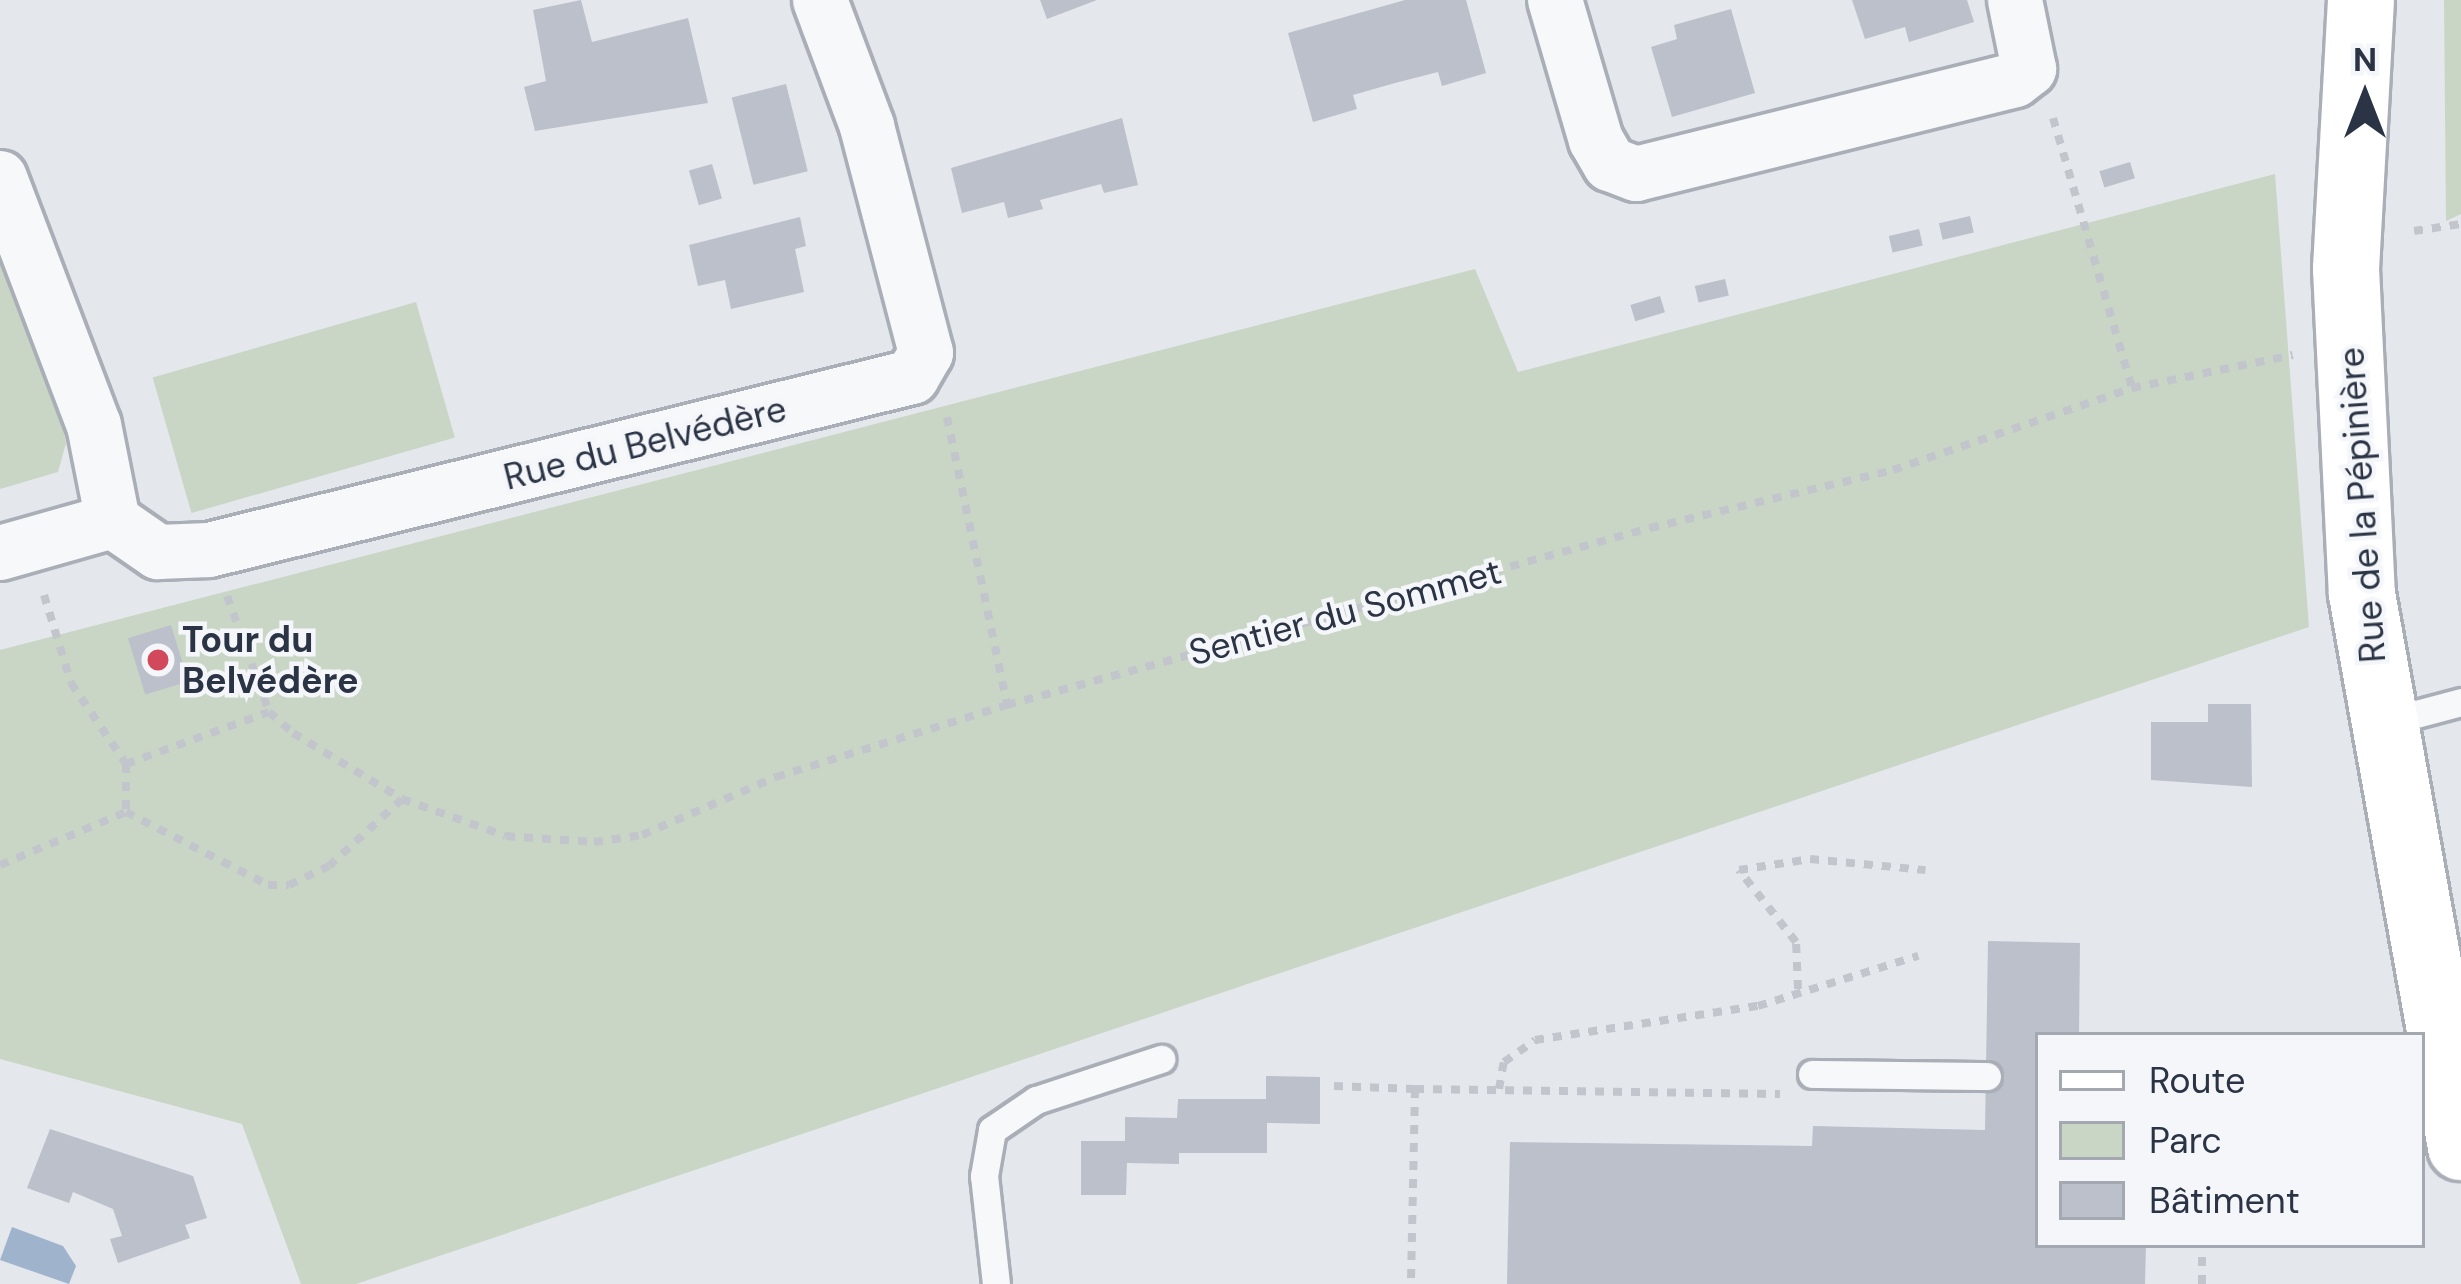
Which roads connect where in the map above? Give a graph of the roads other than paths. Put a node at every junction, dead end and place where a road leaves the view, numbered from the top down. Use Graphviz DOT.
graph roads {
  1 [pos="820,0"];
  2 [pos="1555,0"];
  3 [pos="2014,0"];
  4 [pos="2361,0"];
  5 [pos="0,178"];
  6 [pos="113,521"];
  7 [pos="15,549"];
  8 [pos="2461,702"];
  9 [pos="2382,723"];
  10 [pos="1161,1059"];
  11 [pos="1812,1074"];
  12 [pos="1987,1076"];
  13 [pos="2436,1082"];
  14 [pos="2461,1147"];
  15 [pos="996,1284"];
  1 -- 6 [label="street, Rue du Belvédère"];
  2 -- 3 [label="street"];
  4 -- 9 [label="main road, Rue de la Pépinière"];
  5 -- 6 [label="street"];
  6 -- 7 [label="street"];
  8 -- 9 [label="lane"];
  9 -- 13 [label="main road, Rue de la Pépinière"];
  10 -- 15 [label="lane"];
  11 -- 12 [label="lane"];
  13 -- 14 [label="main road, Rue de la Pépinière"];
}
